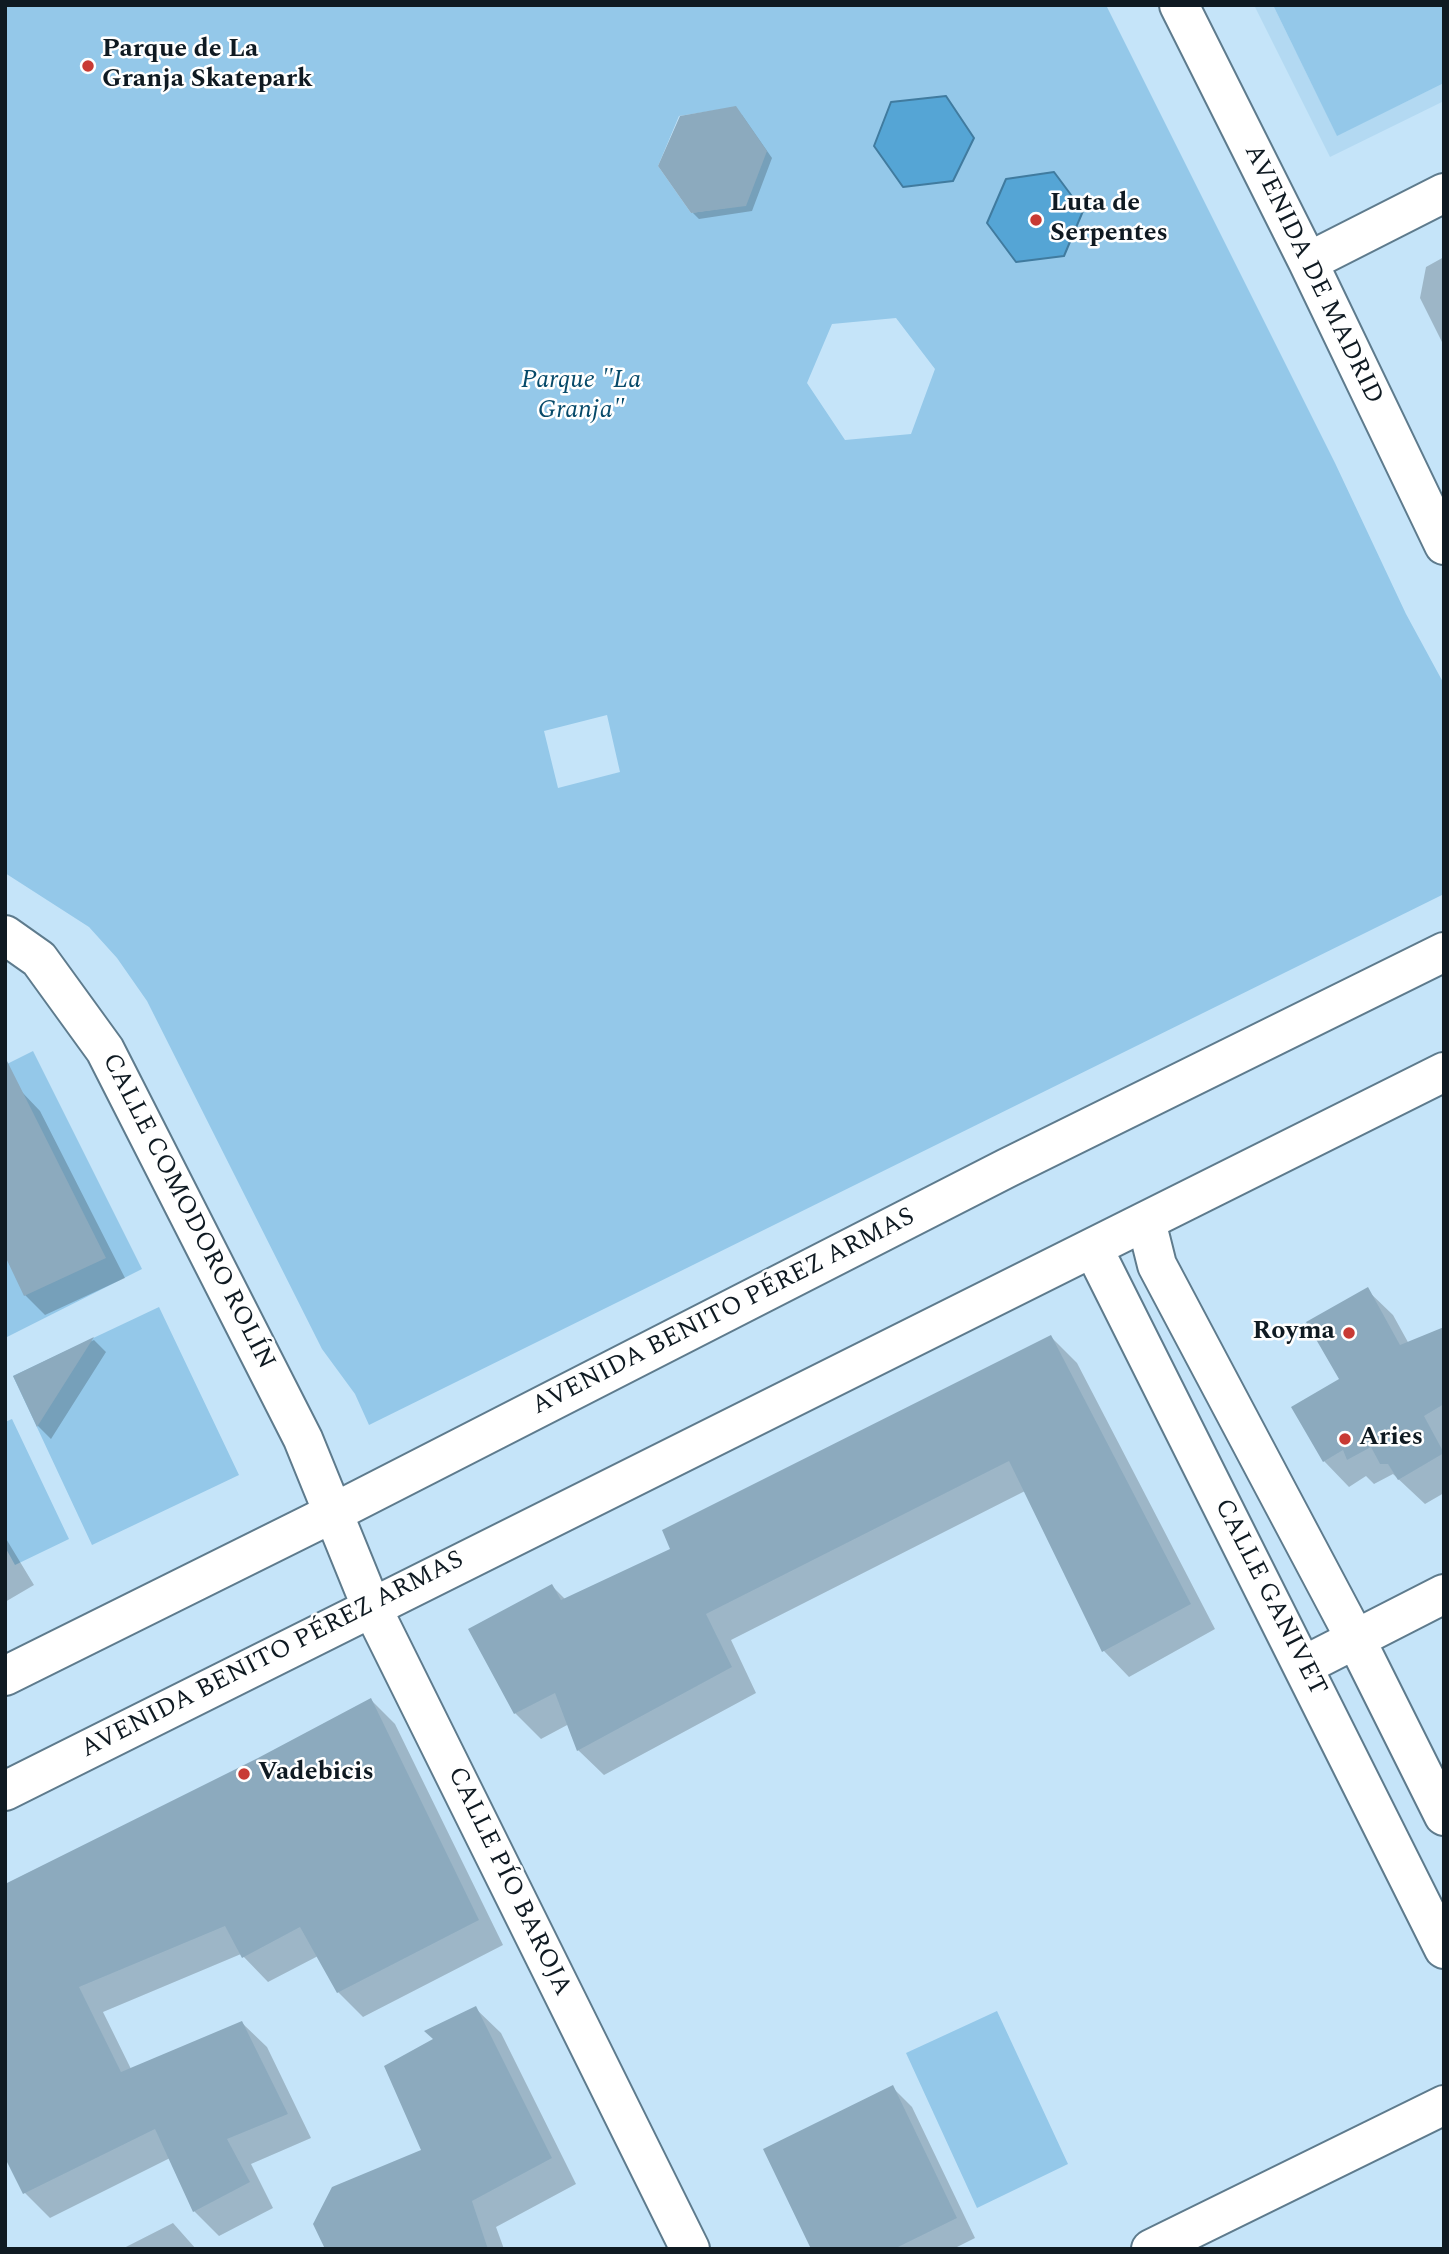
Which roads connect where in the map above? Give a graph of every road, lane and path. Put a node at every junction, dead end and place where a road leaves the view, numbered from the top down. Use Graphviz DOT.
graph roads {
  1 [pos="1179,5"];
  2 [pos="1444,193"];
  3 [pos="1308,262"];
  4 [pos="1444,545"];
  5 [pos="5,935"];
  6 [pos="1444,952"];
  7 [pos="1444,1072"];
  8 [pos="1146,1221"];
  9 [pos="1093,1248"];
  10 [pos="334,1513"];
  11 [pos="1444,1594"];
  12 [pos="372,1606"];
  13 [pos="1356,1640"];
  14 [pos="1303,1666"];
  15 [pos="5,1676"];
  16 [pos="5,1791"];
  17 [pos="1444,1816"];
  18 [pos="1444,1949"];
  19 [pos="1444,2105"];
  20 [pos="690,2249"];
  21 [pos="1151,2249"];
  1 -- 3 [label="street, AVENIDA DE MADRID"];
  2 -- 3 [label="street"];
  3 -- 4 [label="street, AVENIDA DE MADRID"];
  5 -- 10 [label="street, CALLE COMODORO ROLÍN"];
  6 -- 10 [label="street, AVENIDA BENITO PÉREZ ARMAS"];
  7 -- 8 [label="street, AVENIDA BENITO PÉREZ ARMAS"];
  8 -- 9 [label="street, AVENIDA BENITO PÉREZ ARMAS"];
  8 -- 13 [label="street"];
  9 -- 12 [label="street, AVENIDA BENITO PÉREZ ARMAS"];
  9 -- 14 [label="street, CALLE GANIVET"];
  10 -- 12 [label="street, CALLE PÍO BAROJA"];
  10 -- 15 [label="street, AVENIDA BENITO PÉREZ ARMAS"];
  11 -- 13 [label="street"];
  12 -- 16 [label="street, AVENIDA BENITO PÉREZ ARMAS"];
  12 -- 20 [label="street, CALLE PÍO BAROJA"];
  13 -- 14 [label="street"];
  13 -- 17 [label="street"];
  14 -- 18 [label="street, CALLE GANIVET"];
  19 -- 21 [label="street"];
}
